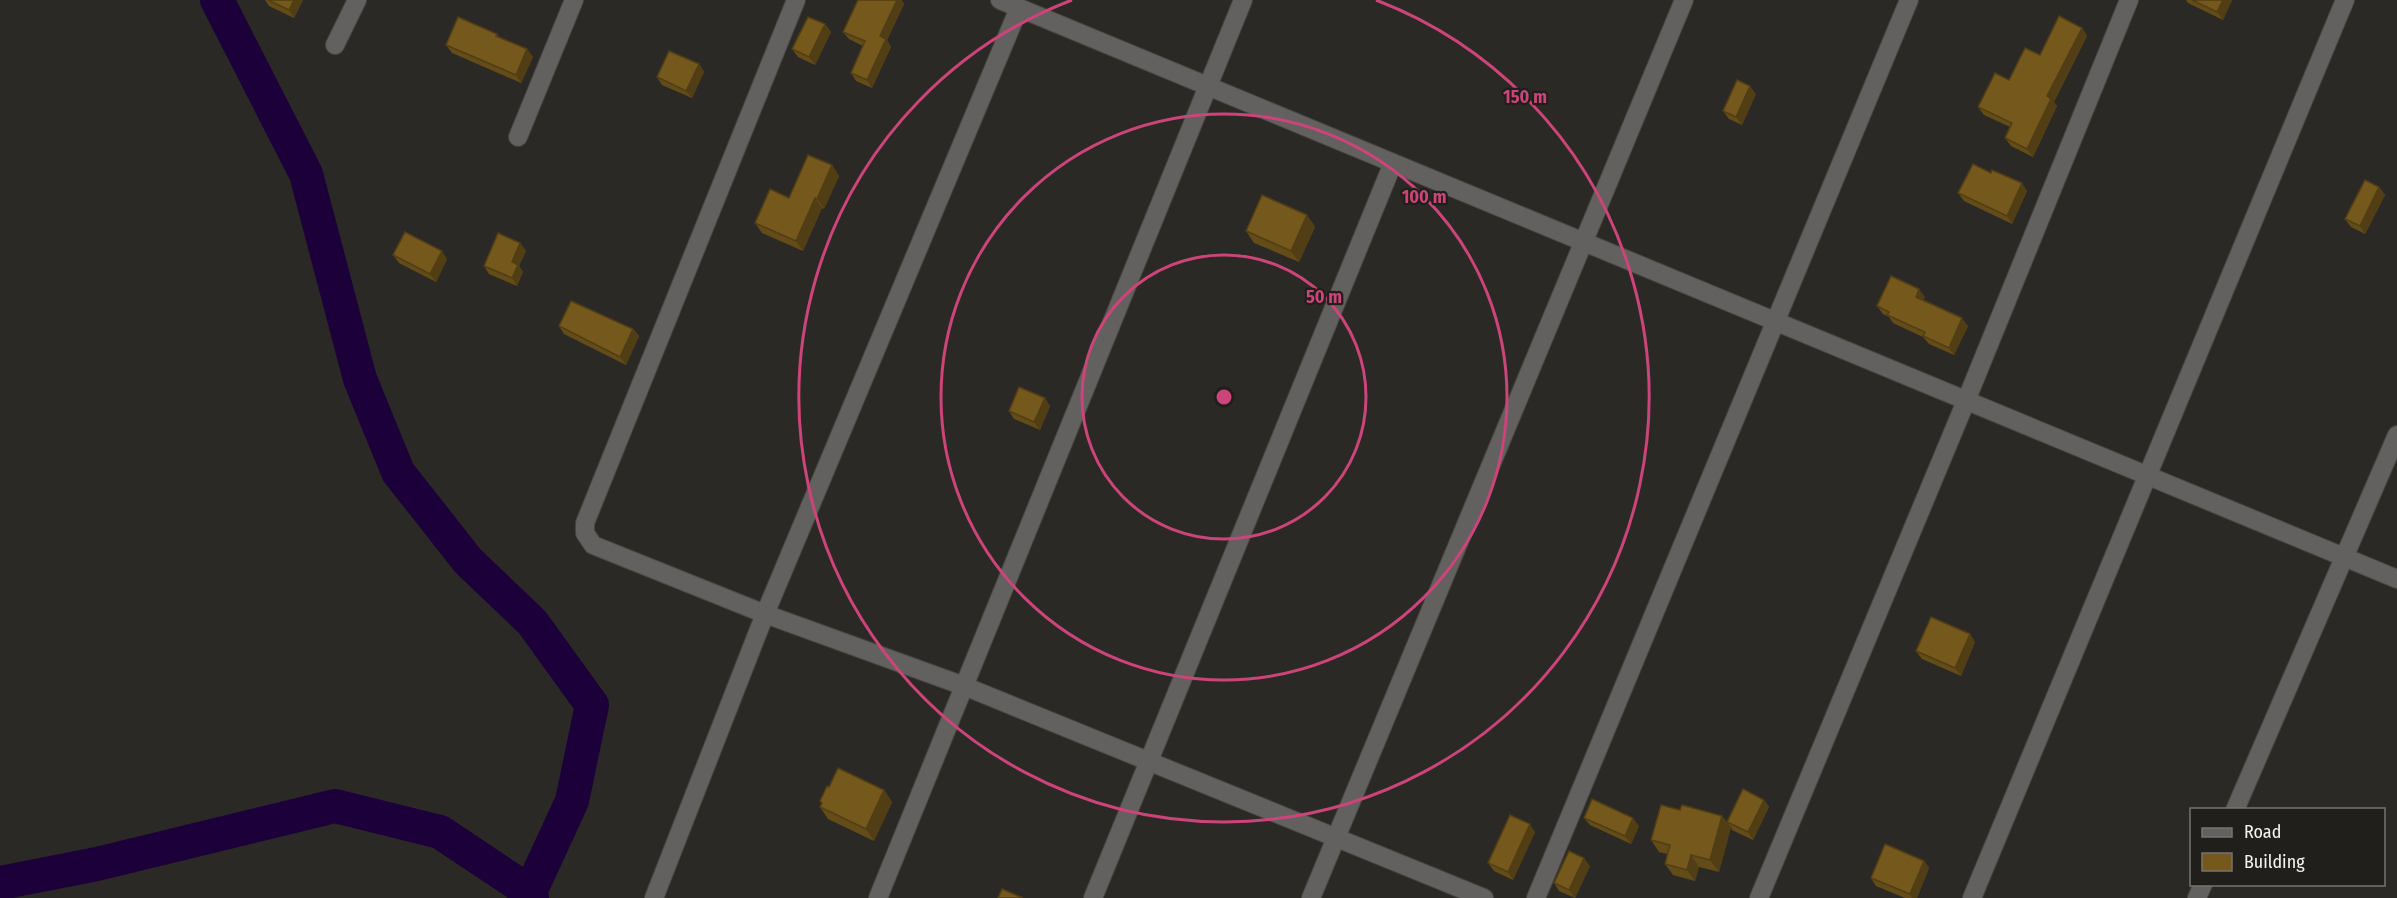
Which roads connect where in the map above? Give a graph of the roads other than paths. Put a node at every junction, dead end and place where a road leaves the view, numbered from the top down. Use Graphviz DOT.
graph roads {
  1 [pos="357,0"];
  2 [pos="574,0"];
  3 [pos="796,0"];
  4 [pos="1000,0"];
  5 [pos="1243,0"];
  6 [pos="1684,0"];
  7 [pos="1909,0"];
  8 [pos="2129,0"];
  9 [pos="2345,0"];
  10 [pos="1019,8"];
  11 [pos="335,45"];
  12 [pos="1208,86"];
  13 [pos="518,137"];
  14 [pos="1393,163"];
  15 [pos="1584,242"];
  16 [pos="1775,322"];
  17 [pos="1966,401"];
  18 [pos="2397,435"];
  19 [pos="2146,475"];
  20 [pos="2344,557"];
  21 [pos="2397,579"];
  22 [pos="765,614"];
  23 [pos="964,686"];
  24 [pos="1149,761"];
  25 [pos="2236,808"];
  26 [pos="1336,838"];
  27 [pos="654,898"];
  28 [pos="878,898"];
  29 [pos="1093,898"];
  30 [pos="1311,898"];
  31 [pos="1484,898"];
  32 [pos="1536,898"];
  33 [pos="1760,898"];
  34 [pos="1972,898"];
  1 -- 11 [label="street"];
  2 -- 13 [label="street"];
  3 -- 22 [label="street"];
  4 -- 10 [label="street"];
  5 -- 12 [label="street"];
  6 -- 15 [label="street"];
  7 -- 16 [label="street"];
  8 -- 17 [label="street"];
  9 -- 19 [label="street"];
  10 -- 12 [label="street"];
  10 -- 22 [label="street"];
  12 -- 14 [label="street"];
  12 -- 23 [label="street"];
  14 -- 15 [label="street"];
  14 -- 24 [label="street"];
  15 -- 16 [label="street"];
  15 -- 26 [label="street"];
  16 -- 17 [label="street"];
  16 -- 32 [label="street"];
  17 -- 19 [label="street"];
  17 -- 33 [label="street"];
  18 -- 20 [label="street"];
  19 -- 20 [label="street"];
  19 -- 34 [label="street"];
  20 -- 21 [label="street"];
  20 -- 25 [label="street"];
  22 -- 23 [label="street"];
  22 -- 27 [label="street"];
  23 -- 24 [label="street"];
  23 -- 28 [label="street"];
  24 -- 26 [label="street"];
  24 -- 29 [label="street"];
  26 -- 30 [label="street"];
  26 -- 31 [label="street"];
}
